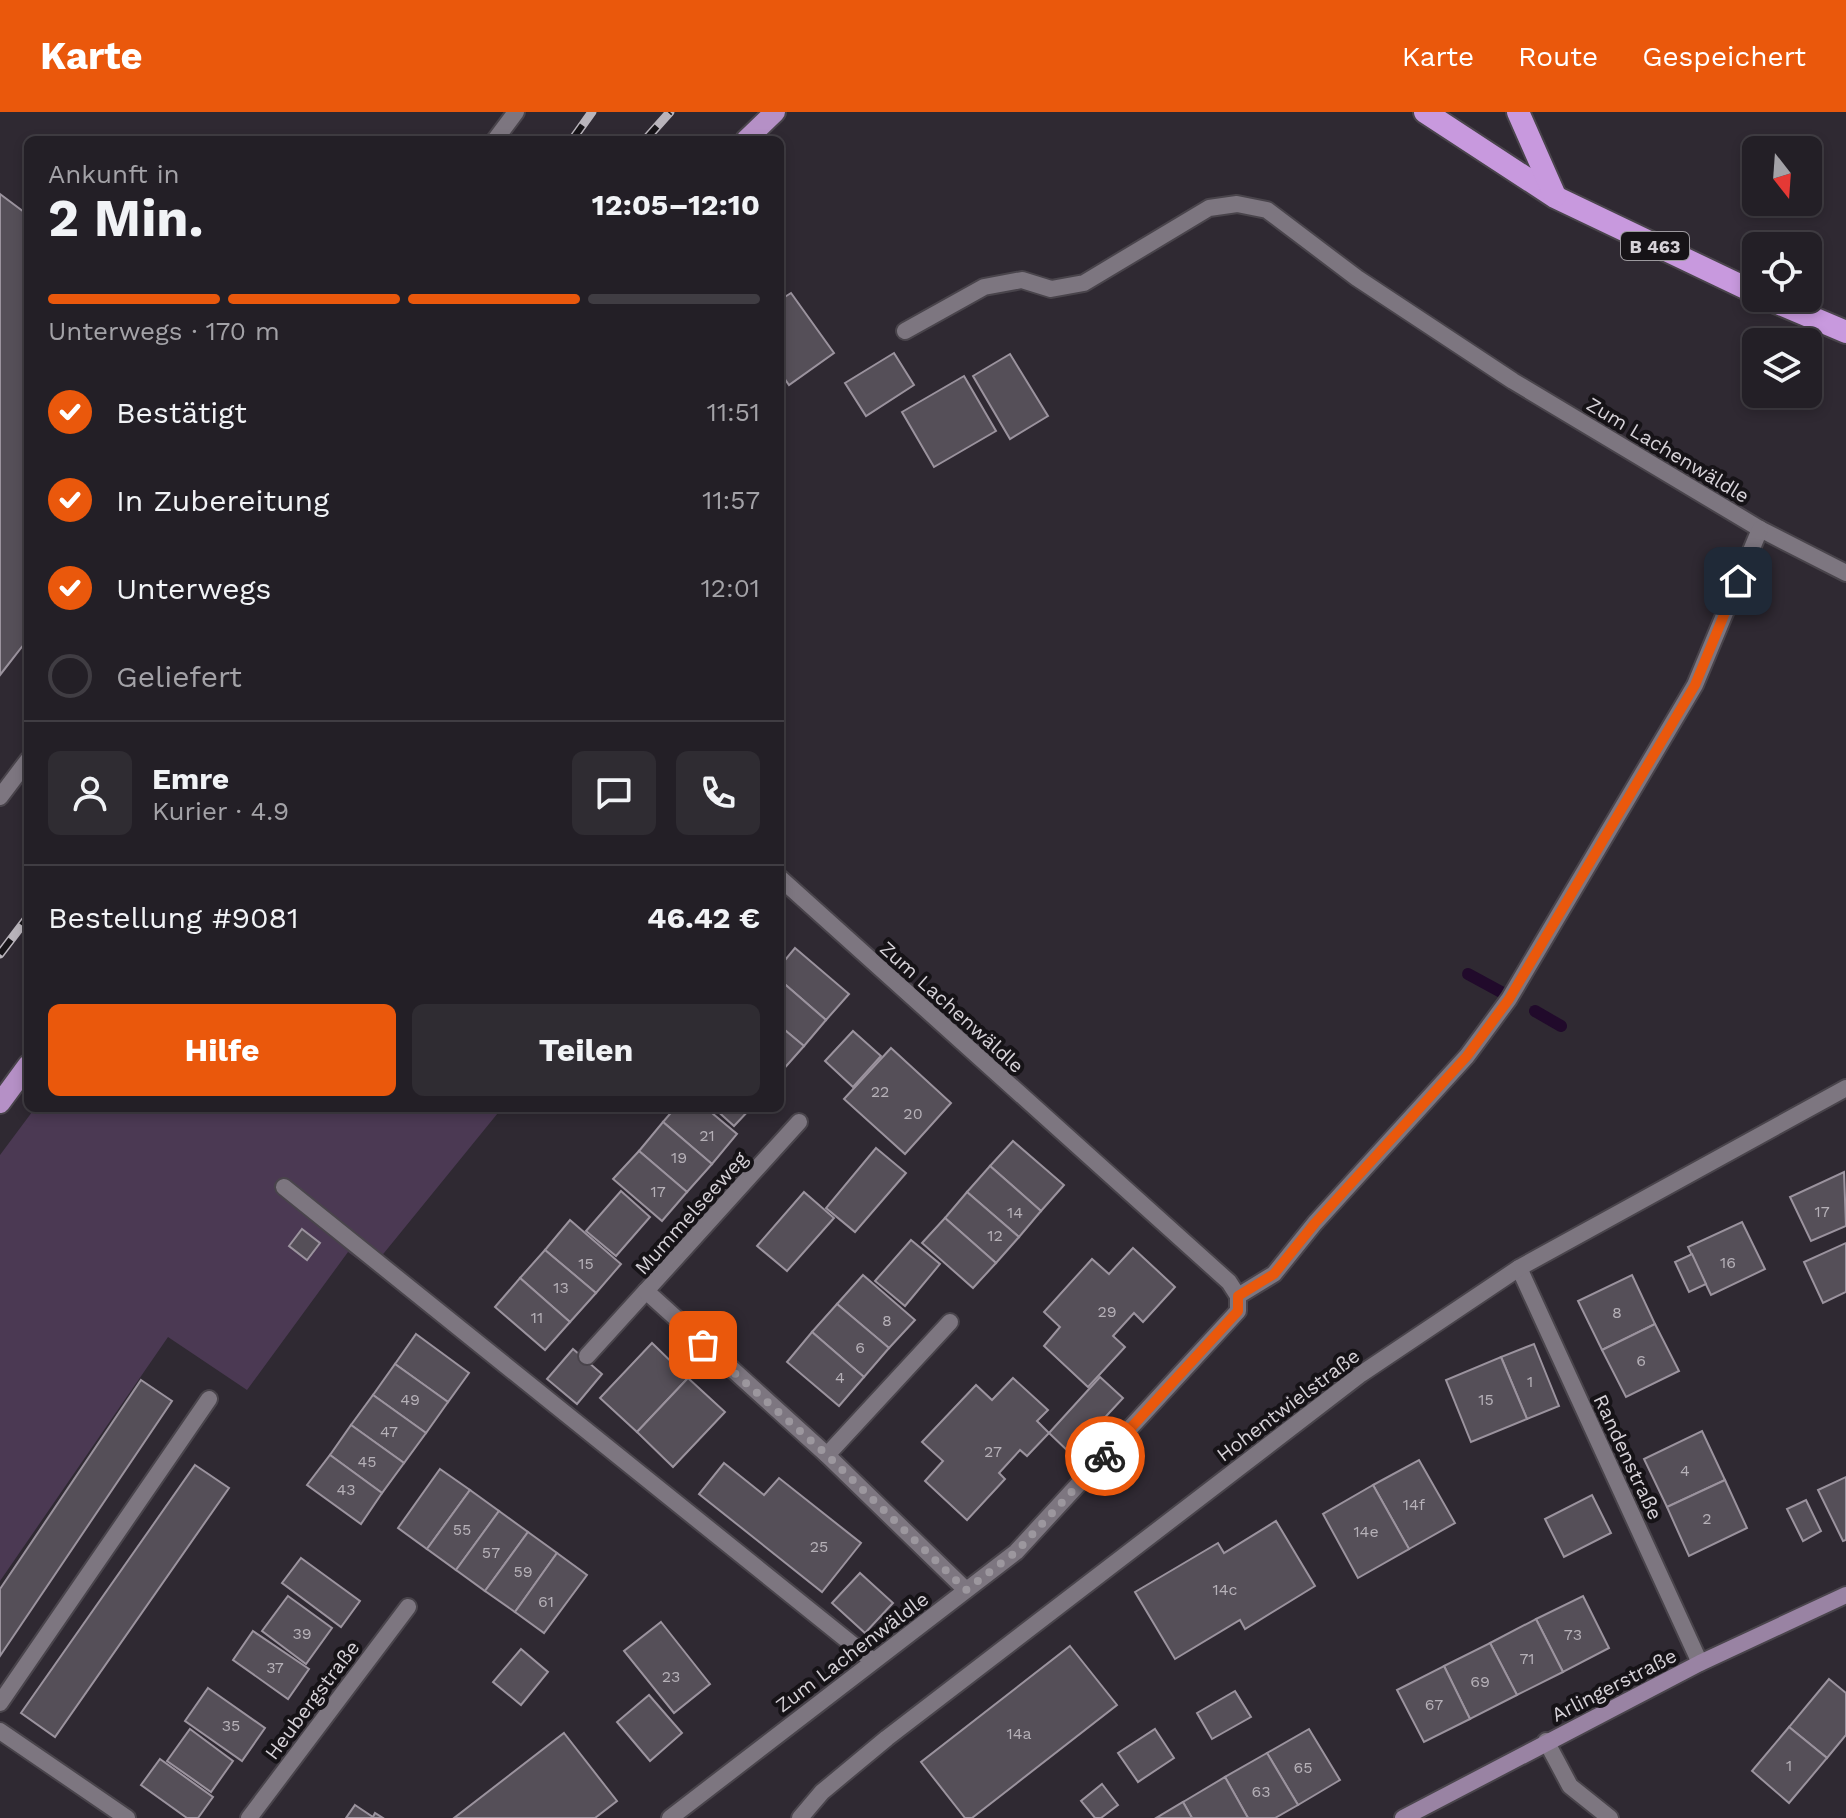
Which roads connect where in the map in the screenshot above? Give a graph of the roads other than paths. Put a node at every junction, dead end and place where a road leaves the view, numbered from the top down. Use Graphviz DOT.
graph roads {
  1 [pos="516,112"];
  2 [pos="775,112"];
  3 [pos="1425,112"];
  4 [pos="1518,112"];
  5 [pos="498,136"];
  6 [pos="750,136"];
  7 [pos="1555,197"];
  8 [pos="1742,286"];
  9 [pos="1799,312"];
  10 [pos="905,331"];
  11 [pos="1846,332"];
  12 [pos="1760,529"];
  13 [pos="1846,573"];
  14 [pos="24,765"];
  15 [pos="0,797"];
  16 [pos="784,882"];
  17 [pos="24,1070"];
  18 [pos="1846,1088"];
  19 [pos="0,1103"];
  20 [pos="799,1122"];
  21 [pos="284,1187"];
  22 [pos="1519,1268"];
  23 [pos="646,1291"];
  24 [pos="1238,1296"];
  25 [pos="950,1322"];
  26 [pos="587,1356"];
  27 [pos="209,1399"];
  28 [pos="827,1455"];
  29 [pos="966,1590"];
  30 [pos="1846,1595"];
  31 [pos="408,1607"];
  32 [pos="873,1661"];
  33 [pos="1700,1663"];
  34 [pos="0,1703"];
  35 [pos="0,1731"];
  36 [pos="1546,1741"];
  37 [pos="127,1818"];
  38 [pos="249,1818"];
  39 [pos="670,1818"];
  40 [pos="800,1818"];
  41 [pos="1403,1818"];
  42 [pos="1610,1818"];
  1 -- 5 [label="street"];
  2 -- 6 [label="main road"];
  3 -- 7 [label="highway, B 463"];
  4 -- 7 [label="highway"];
  7 -- 8 [label="highway, B 463"];
  9 -- 11 [label="highway"];
  10 -- 12 [label="street, Zum Lachenwäldle"];
  12 -- 13 [label="street"];
  12 -- 24 [label="street, Zum Lachenwäldle"];
  14 -- 15 [label="street"];
  16 -- 24 [label="street, Zum Lachenwäldle"];
  17 -- 19 [label="main road"];
  18 -- 22 [label="street, Hohentwielstraße"];
  20 -- 23 [label="street, Mummelseeweg"];
  21 -- 32 [label="street"];
  22 -- 33 [label="street, Randenstraße"];
  22 -- 40 [label="street, Hohentwielstraße"];
  23 -- 26 [label="street"];
  23 -- 28 [label="street, Mummelseeweg"];
  24 -- 29 [label="street, Zum Lachenwäldle"];
  25 -- 28 [label="street"];
  27 -- 34 [label="street"];
  28 -- 29 [label="street, Mummelseeweg"];
  29 -- 32 [label="street, Zum Lachenwäldle"];
  30 -- 33 [label="main road, Arlingerstraße"];
  31 -- 38 [label="street, Heubergstraße"];
  32 -- 39 [label="street, Zum Lachenwäldle"];
  33 -- 36 [label="main road, Arlingerstraße"];
  35 -- 37 [label="street"];
  36 -- 41 [label="main road, Arlingerstraße"];
  36 -- 42 [label="street"];
}
